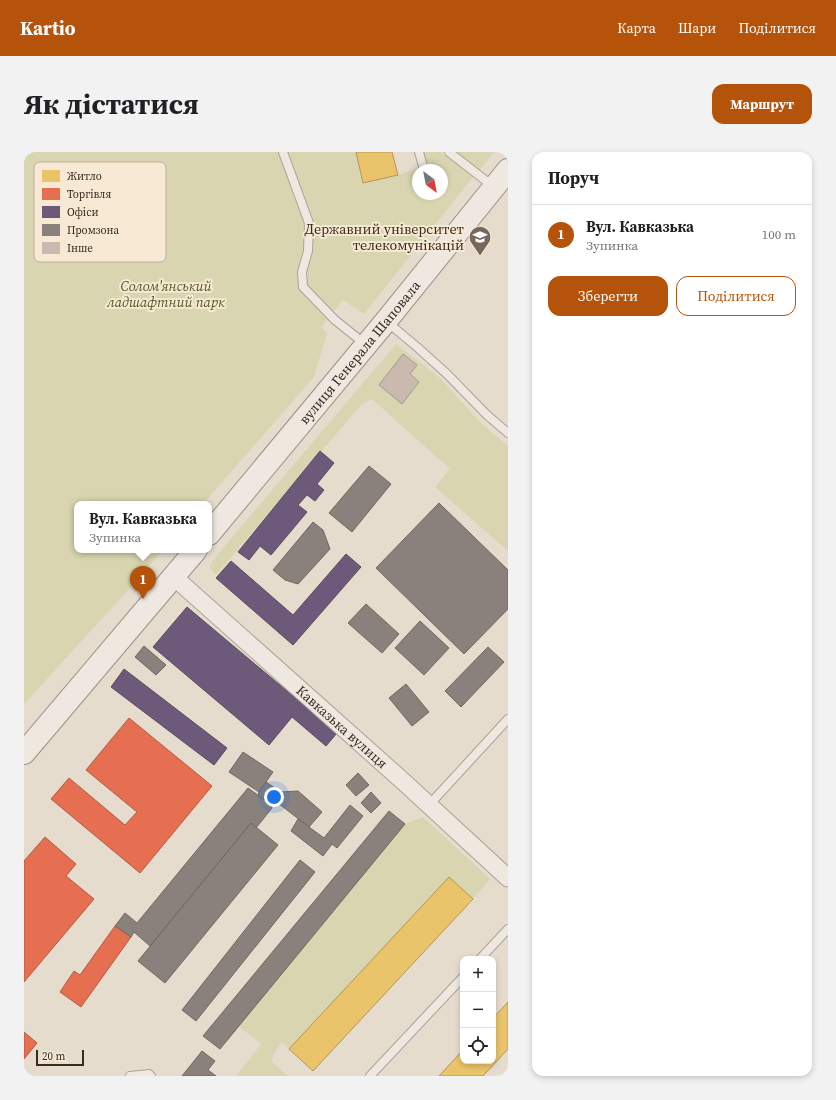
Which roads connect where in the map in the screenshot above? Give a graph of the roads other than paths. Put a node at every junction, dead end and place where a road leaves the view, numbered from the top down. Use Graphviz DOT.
graph roads {
  1 [pos="283,152"];
  2 [pos="419,152"];
  3 [pos="449,152"];
  4 [pos="422,164"];
  5 [pos="508,170"];
  6 [pos="494,187"];
  7 [pos="386,321"];
  8 [pos="366,345"];
  9 [pos="508,433"];
  10 [pos="212,530"];
  11 [pos="194,553"];
  12 [pos="174,577"];
  13 [pos="508,719"];
  14 [pos="24,753"];
  15 [pos="429,805"];
  16 [pos="508,878"];
  17 [pos="508,929"];
  18 [pos="483,956"];
  19 [pos="460,980"];
  20 [pos="130,1076"];
  21 [pos="151,1076"];
  22 [pos="370,1076"];
  1 -- 8 [label="lane"];
  2 -- 4 [label="lane"];
  3 -- 6 [label="lane"];
  5 -- 6 [label="street, вулиця Генерала Шаповала"];
  6 -- 7 [label="street, вулиця Генерала Шаповала"];
  7 -- 8 [label="street, вулиця Генерала Шаповала"];
  7 -- 9 [label="lane"];
  8 -- 10 [label="street, вулиця Генерала Шаповала"];
  11 -- 12 [label="street"];
  12 -- 14 [label="street"];
  12 -- 15 [label="street, Кавказька вулиця"];
  13 -- 15 [label="lane"];
  15 -- 16 [label="street, Кавказька вулиця"];
  17 -- 18 [label="lane"];
  19 -- 22 [label="lane"];
  20 -- 21 [label="lane"];
}
